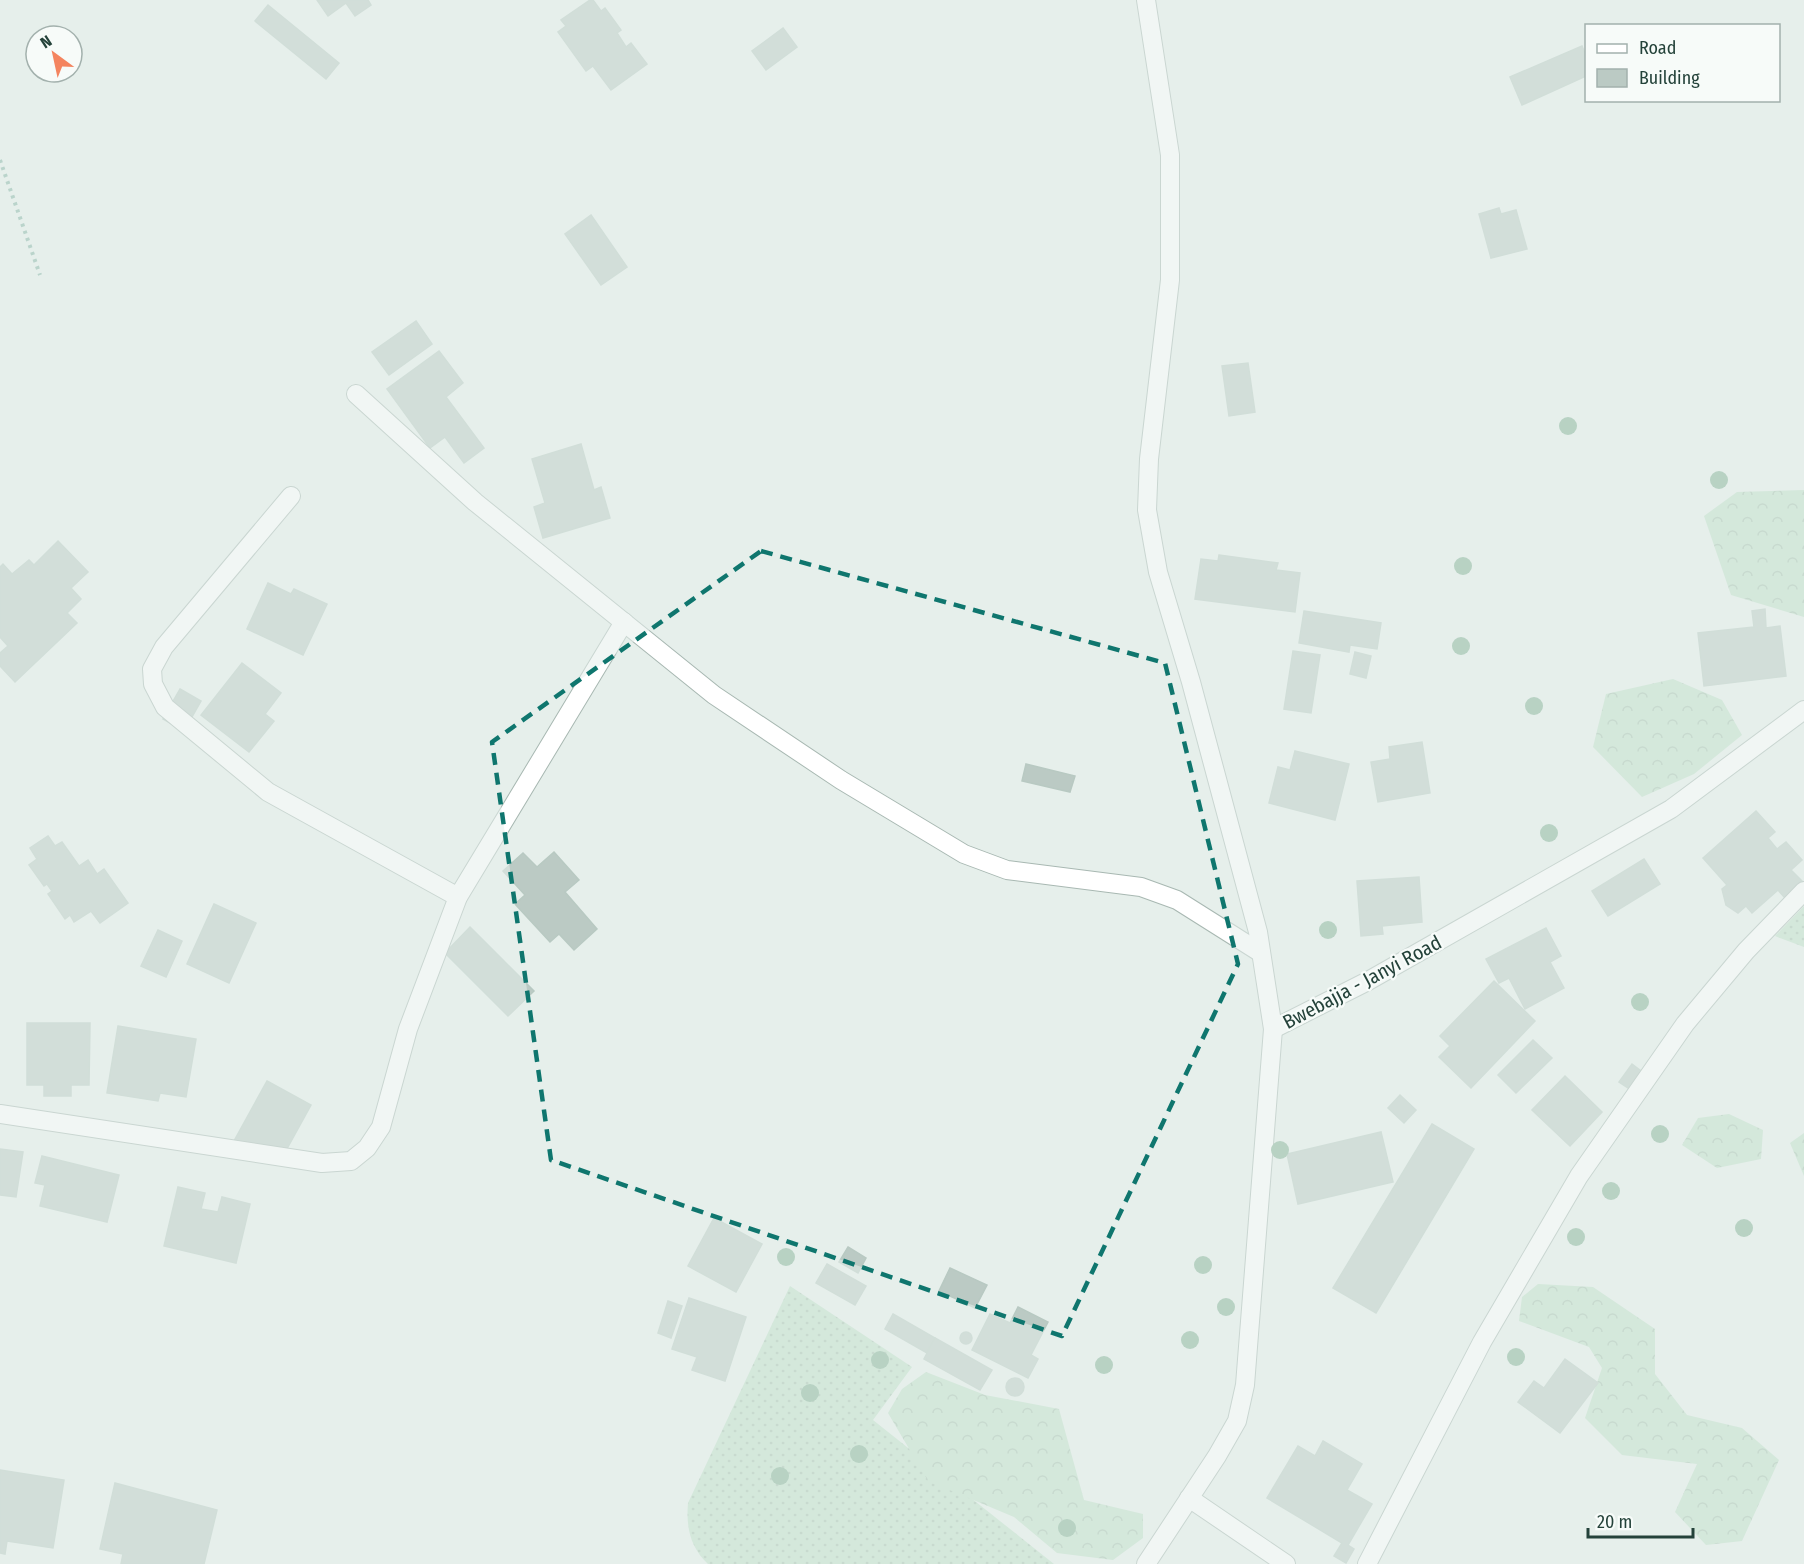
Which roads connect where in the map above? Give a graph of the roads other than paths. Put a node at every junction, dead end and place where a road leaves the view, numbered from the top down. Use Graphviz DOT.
graph roads {
  1 [pos="1146,0"];
  2 [pos="356,394"];
  3 [pos="291,496"];
  4 [pos="624,622"];
  5 [pos="1804,710"];
  6 [pos="1804,891"];
  7 [pos="458,897"];
  8 [pos="1261,953"];
  9 [pos="1273,1029"];
  10 [pos="0,1114"];
  11 [pos="1189,1498"];
  12 [pos="1146,1564"];
  13 [pos="1286,1564"];
  14 [pos="1367,1564"];
  1 -- 8 [label="street"];
  2 -- 4 [label="street"];
  3 -- 7 [label="street"];
  4 -- 7 [label="street"];
  4 -- 8 [label="street"];
  5 -- 9 [label="street, Bwebajja - Janyi Road"];
  6 -- 14 [label="street"];
  7 -- 10 [label="street"];
  8 -- 9 [label="street"];
  9 -- 11 [label="street, Bwebajja - Janyi Road"];
  11 -- 12 [label="street, Bwebajja - Janyi Road"];
  11 -- 13 [label="street"];
}
